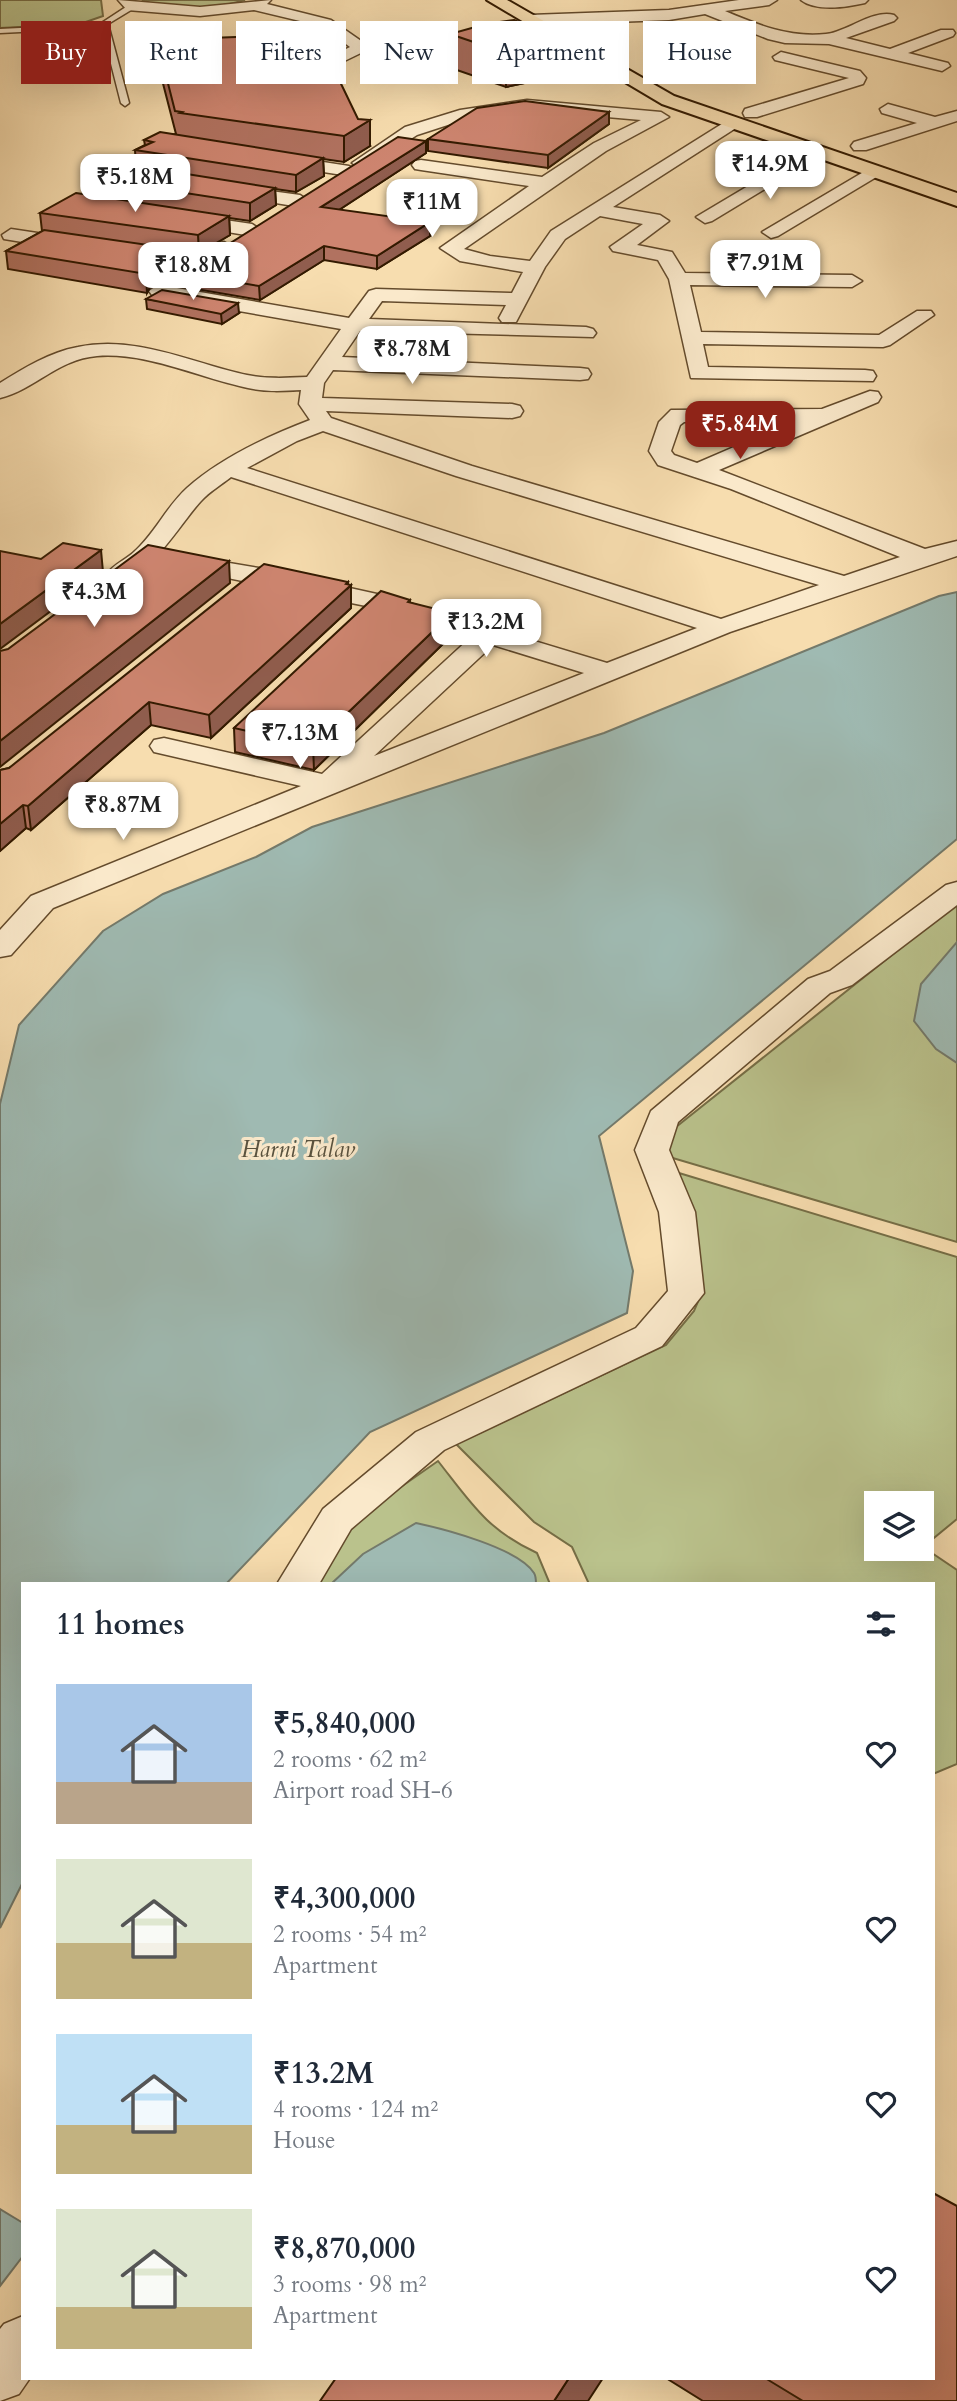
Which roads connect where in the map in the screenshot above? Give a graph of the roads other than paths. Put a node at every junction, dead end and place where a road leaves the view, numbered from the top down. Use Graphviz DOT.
graph roads {
  1 [pos="495,0"];
  2 [pos="533,0"];
  3 [pos="809,0"];
  4 [pos="860,0"];
  5 [pos="766,1"];
  6 [pos="129,3"];
  7 [pos="258,3"];
  8 [pos="706,9"];
  9 [pos="784,9"];
  10 [pos="890,18"];
  11 [pos="566,19"];
  12 [pos="530,20"];
  13 [pos="106,21"];
  14 [pos="319,21"];
  15 [pos="570,21"];
  16 [pos="21,30"];
  17 [pos="0,31"];
  18 [pos="947,33"];
  19 [pos="346,37"];
  20 [pos="829,39"];
  21 [pos="111,52"];
  22 [pos="891,54"];
  23 [pos="346,56"];
  24 [pos="781,57"];
  25 [pos="942,66"];
  26 [pos="692,89"];
  27 [pos="125,103"];
  28 [pos="691,108"];
  29 [pos="888,108"];
  30 [pos="751,113"];
  31 [pos="957,116"];
  32 [pos="659,117"];
  33 [pos="733,122"];
  34 [pos="935,123"];
  35 [pos="848,142"];
  36 [pos="815,151"];
  37 [pos="258,157"];
  38 [pos="896,158"];
  39 [pos="421,165"];
  40 [pos="349,170"];
  41 [pos="872,172"];
  42 [pos="545,183"];
  43 [pos="207,186"];
  44 [pos="957,200"];
  45 [pos="300,201"];
  46 [pos="596,209"];
  47 [pos="705,217"];
  48 [pos="173,218"];
  49 [pos="444,229"];
  50 [pos="252,230"];
  51 [pos="771,232"];
  52 [pos="470,233"];
  53 [pos="12,235"];
  54 [pos="92,247"];
  55 [pos="173,258"];
  56 [pos="200,262"];
  57 [pos="535,267"];
  58 [pos="679,279"];
  59 [pos="852,281"];
  60 [pos="519,299"];
  61 [pos="924,315"];
  62 [pos="354,325"];
  63 [pos="503,330"];
  64 [pos="586,333"];
  65 [pos="693,338"];
  66 [pos="327,363"];
  67 [pos="492,370"];
  68 [pos="580,374"];
  69 [pos="4,387"];
  70 [pos="315,403"];
  71 [pos="482,410"];
  72 [pos="512,411"];
  73 [pos="827,416"];
  74 [pos="228,470"];
  75 [pos="696,471"];
  76 [pos="957,548"];
  77 [pos="144,556"];
  78 [pos="923,557"];
  79 [pos="259,575"];
  80 [pos="844,584"];
  81 [pos="100,589"];
  82 [pos="238,592"];
  83 [pos="721,627"];
  84 [pos="488,635"];
  85 [pos="609,672"];
  86 [pos="164,746"];
  87 [pos="328,783"];
  88 [pos="957,891"];
  89 [pos="0,948"];
  90 [pos="299,1582"];
  91 [pos="21,2345"];
  92 [pos="0,2375"];
  1 -- 12 [label="main road"];
  2 -- 11 [label="main road"];
  3 -- 4 [label="street"];
  5 -- 8 [label="street"];
  5 -- 9 [label="street"];
  6 -- 7 [label="street"];
  6 -- 13 [label="lane"];
  7 -- 14 [label="street"];
  8 -- 11 [label="street"];
  8 -- 20 [label="street"];
  10 -- 20 [label="street"];
  11 -- 12 [label="street"];
  11 -- 15 [label="main road"];
  12 -- 28 [label="main road"];
  16 -- 17 [label="lane"];
  18 -- 22 [label="street"];
  19 -- 23 [label="street"];
  20 -- 22 [label="street"];
  21 -- 27 [label="lane"];
  22 -- 25 [label="street"];
  24 -- 30 [label="street"];
  26 -- 30 [label="main road"];
  28 -- 32 [label="street"];
  28 -- 33 [label="main road"];
  29 -- 34 [label="street"];
  30 -- 35 [label="main road"];
  31 -- 34 [label="street"];
  32 -- 40 [label="street"];
  32 -- 42 [label="street"];
  33 -- 36 [label="main road"];
  33 -- 46 [label="street"];
  34 -- 35 [label="street"];
  35 -- 38 [label="main road"];
  36 -- 41 [label="main road"];
  36 -- 47 [label="street"];
  37 -- 40 [label="street"];
  39 -- 42 [label="street"];
  40 -- 45 [label="street"];
  41 -- 44 [label="main road"];
  41 -- 51 [label="street"];
  42 -- 52 [label="street"];
  43 -- 45 [label="street"];
  45 -- 50 [label="street"];
  46 -- 57 [label="street"];
  46 -- 58 [label="street"];
  48 -- 50 [label="street"];
  49 -- 52 [label="street"];
  50 -- 56 [label="street"];
  52 -- 57 [label="street"];
  53 -- 54 [label="street"];
  55 -- 56 [label="street"];
  56 -- 62 [label="street"];
  57 -- 60 [label="street"];
  58 -- 59 [label="street"];
  58 -- 65 [label="street"];
  60 -- 62 [label="street"];
  60 -- 63 [label="street"];
  61 -- 65 [label="street"];
  62 -- 63 [label="street"];
  62 -- 66 [label="street"];
  63 -- 64 [label="street"];
  65 -- 73 [label="street"];
  66 -- 67 [label="street"];
  66 -- 70 [label="street"];
  67 -- 68 [label="street"];
  67 -- 71 [label="street"];
  69 -- 70 [label="street"];
  70 -- 71 [label="street"];
  70 -- 74 [label="street"];
  70 -- 80 [label="street"];
  71 -- 72 [label="street"];
  73 -- 75 [label="street"];
  73 -- 75 [label="street"];
  74 -- 77 [label="street"];
  74 -- 83 [label="street"];
  75 -- 78 [label="street"];
  76 -- 78 [label="street"];
  77 -- 79 [label="street"];
  77 -- 81 [label="street"];
  78 -- 80 [label="street"];
  79 -- 82 [label="street"];
  79 -- 84 [label="street"];
  80 -- 83 [label="street"];
  83 -- 85 [label="street"];
  84 -- 85 [label="street"];
  84 -- 87 [label="street"];
  85 -- 87 [label="street"];
  86 -- 87 [label="street"];
  87 -- 89 [label="street"];
  88 -- 90 [label="street"];
  91 -- 92 [label="street"];
}
